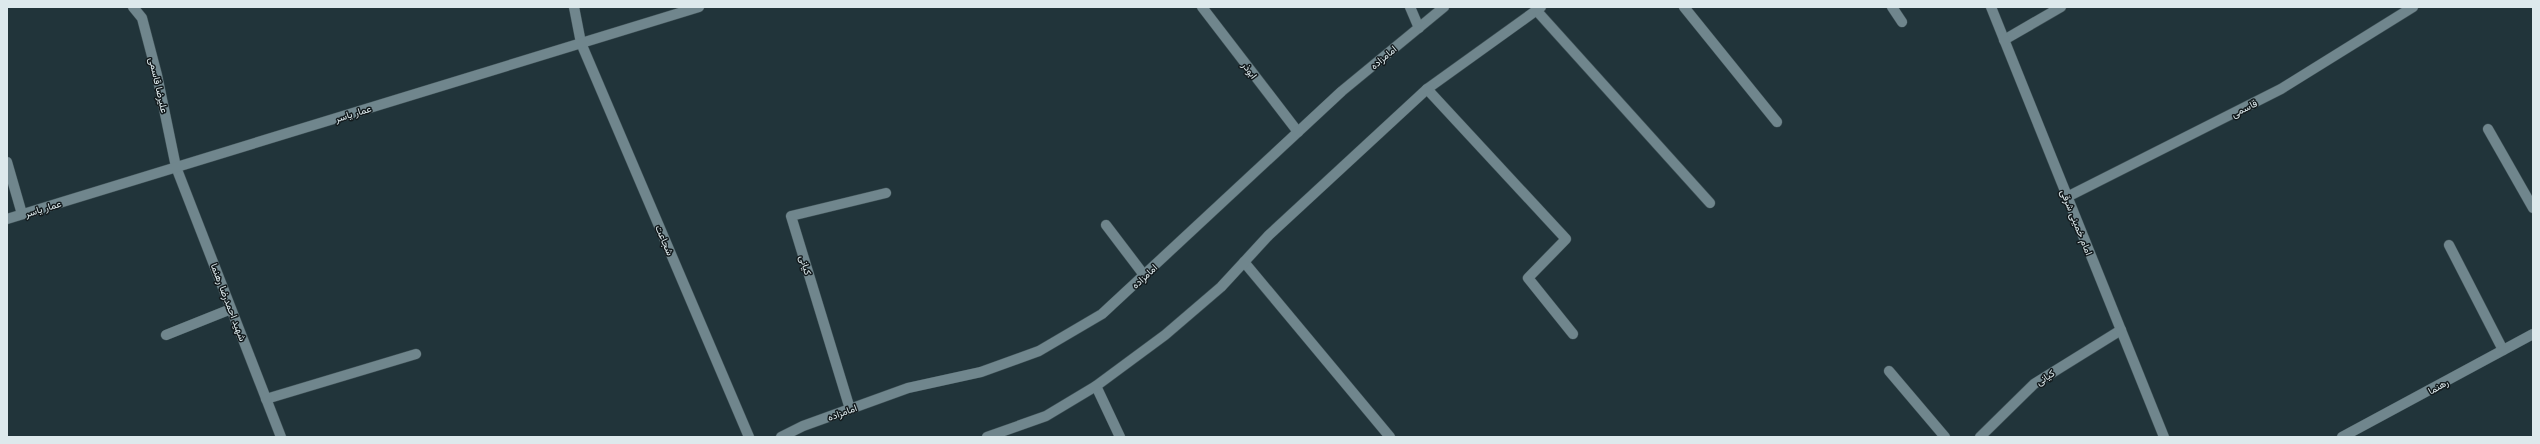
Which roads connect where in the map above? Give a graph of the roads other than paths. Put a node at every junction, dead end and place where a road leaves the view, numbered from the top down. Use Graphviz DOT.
graph roads {
  1 [pos="133,7"];
  2 [pos="574,7"];
  3 [pos="699,7"];
  4 [pos="1202,7"];
  5 [pos="1410,7"];
  6 [pos="1444,7"];
  7 [pos="1684,7"];
  8 [pos="1892,7"];
  9 [pos="1991,7"];
  10 [pos="2061,7"];
  11 [pos="2413,7"];
  12 [pos="1538,9"];
  13 [pos="1902,22"];
  14 [pos="1419,28"];
  15 [pos="2004,40"];
  16 [pos="582,43"];
  17 [pos="1427,90"];
  18 [pos="1777,122"];
  19 [pos="2488,129"];
  20 [pos="1298,132"];
  21 [pos="7,162"];
  22 [pos="176,167"];
  23 [pos="886,193"];
  24 [pos="2067,197"];
  25 [pos="1710,203"];
  26 [pos="2533,208"];
  27 [pos="22,214"];
  28 [pos="7,219"];
  29 [pos="1106,225"];
  30 [pos="2449,245"];
  31 [pos="1244,262"];
  32 [pos="1144,275"];
  33 [pos="231,309"];
  34 [pos="2121,330"];
  35 [pos="1573,334"];
  36 [pos="2533,334"];
  37 [pos="166,335"];
  38 [pos="2503,350"];
  39 [pos="416,354"];
  40 [pos="1889,371"];
  41 [pos="1096,386"];
  42 [pos="266,399"];
  43 [pos="850,409"];
  44 [pos="281,437"];
  45 [pos="749,437"];
  46 [pos="780,437"];
  47 [pos="987,437"];
  48 [pos="1120,437"];
  49 [pos="1390,437"];
  50 [pos="1945,437"];
  51 [pos="1980,437"];
  52 [pos="2164,437"];
  53 [pos="2342,437"];
  1 -- 22 [label="street, علیرضا قاسمی"];
  2 -- 16 [label="street, شجاعت"];
  3 -- 16 [label="street, عمار یاسر"];
  4 -- 20 [label="street, ابوذر"];
  5 -- 14 [label="street"];
  6 -- 14 [label="street, امامزاده"];
  7 -- 18 [label="street"];
  8 -- 13 [label="street"];
  9 -- 15 [label="street, امام خمینی شرقی"];
  10 -- 15 [label="street"];
  11 -- 24 [label="street, قاسمی"];
  12 -- 17 [label="street"];
  12 -- 25 [label="street"];
  14 -- 20 [label="street, امامزاده"];
  15 -- 24 [label="street, امام خمینی شرقی"];
  16 -- 22 [label="street, عمار یاسر"];
  16 -- 45 [label="street, شجاعت"];
  17 -- 31 [label="street"];
  17 -- 35 [label="street"];
  19 -- 26 [label="street"];
  20 -- 32 [label="street, امامزاده"];
  21 -- 27 [label="street"];
  22 -- 27 [label="street, عمار یاسر"];
  22 -- 33 [label="street, شهید احمدرضا رهنما"];
  23 -- 43 [label="street, کیانی"];
  24 -- 34 [label="street, امام خمینی شرقی"];
  27 -- 28 [label="street, عمار یاسر"];
  29 -- 32 [label="street"];
  30 -- 38 [label="street"];
  31 -- 41 [label="street"];
  31 -- 49 [label="street"];
  32 -- 43 [label="street, امامزاده"];
  33 -- 37 [label="street"];
  33 -- 42 [label="street, شهید احمدرضا رهنما"];
  34 -- 51 [label="street, کیانی"];
  34 -- 52 [label="street, امام خمینی شرقی"];
  36 -- 38 [label="street, رهنما"];
  38 -- 53 [label="street, رهنما"];
  39 -- 42 [label="street"];
  40 -- 50 [label="street"];
  41 -- 47 [label="street"];
  41 -- 48 [label="street"];
  42 -- 44 [label="street, شهید احمدرضا رهنما"];
  43 -- 46 [label="street, امامزاده"];
}
